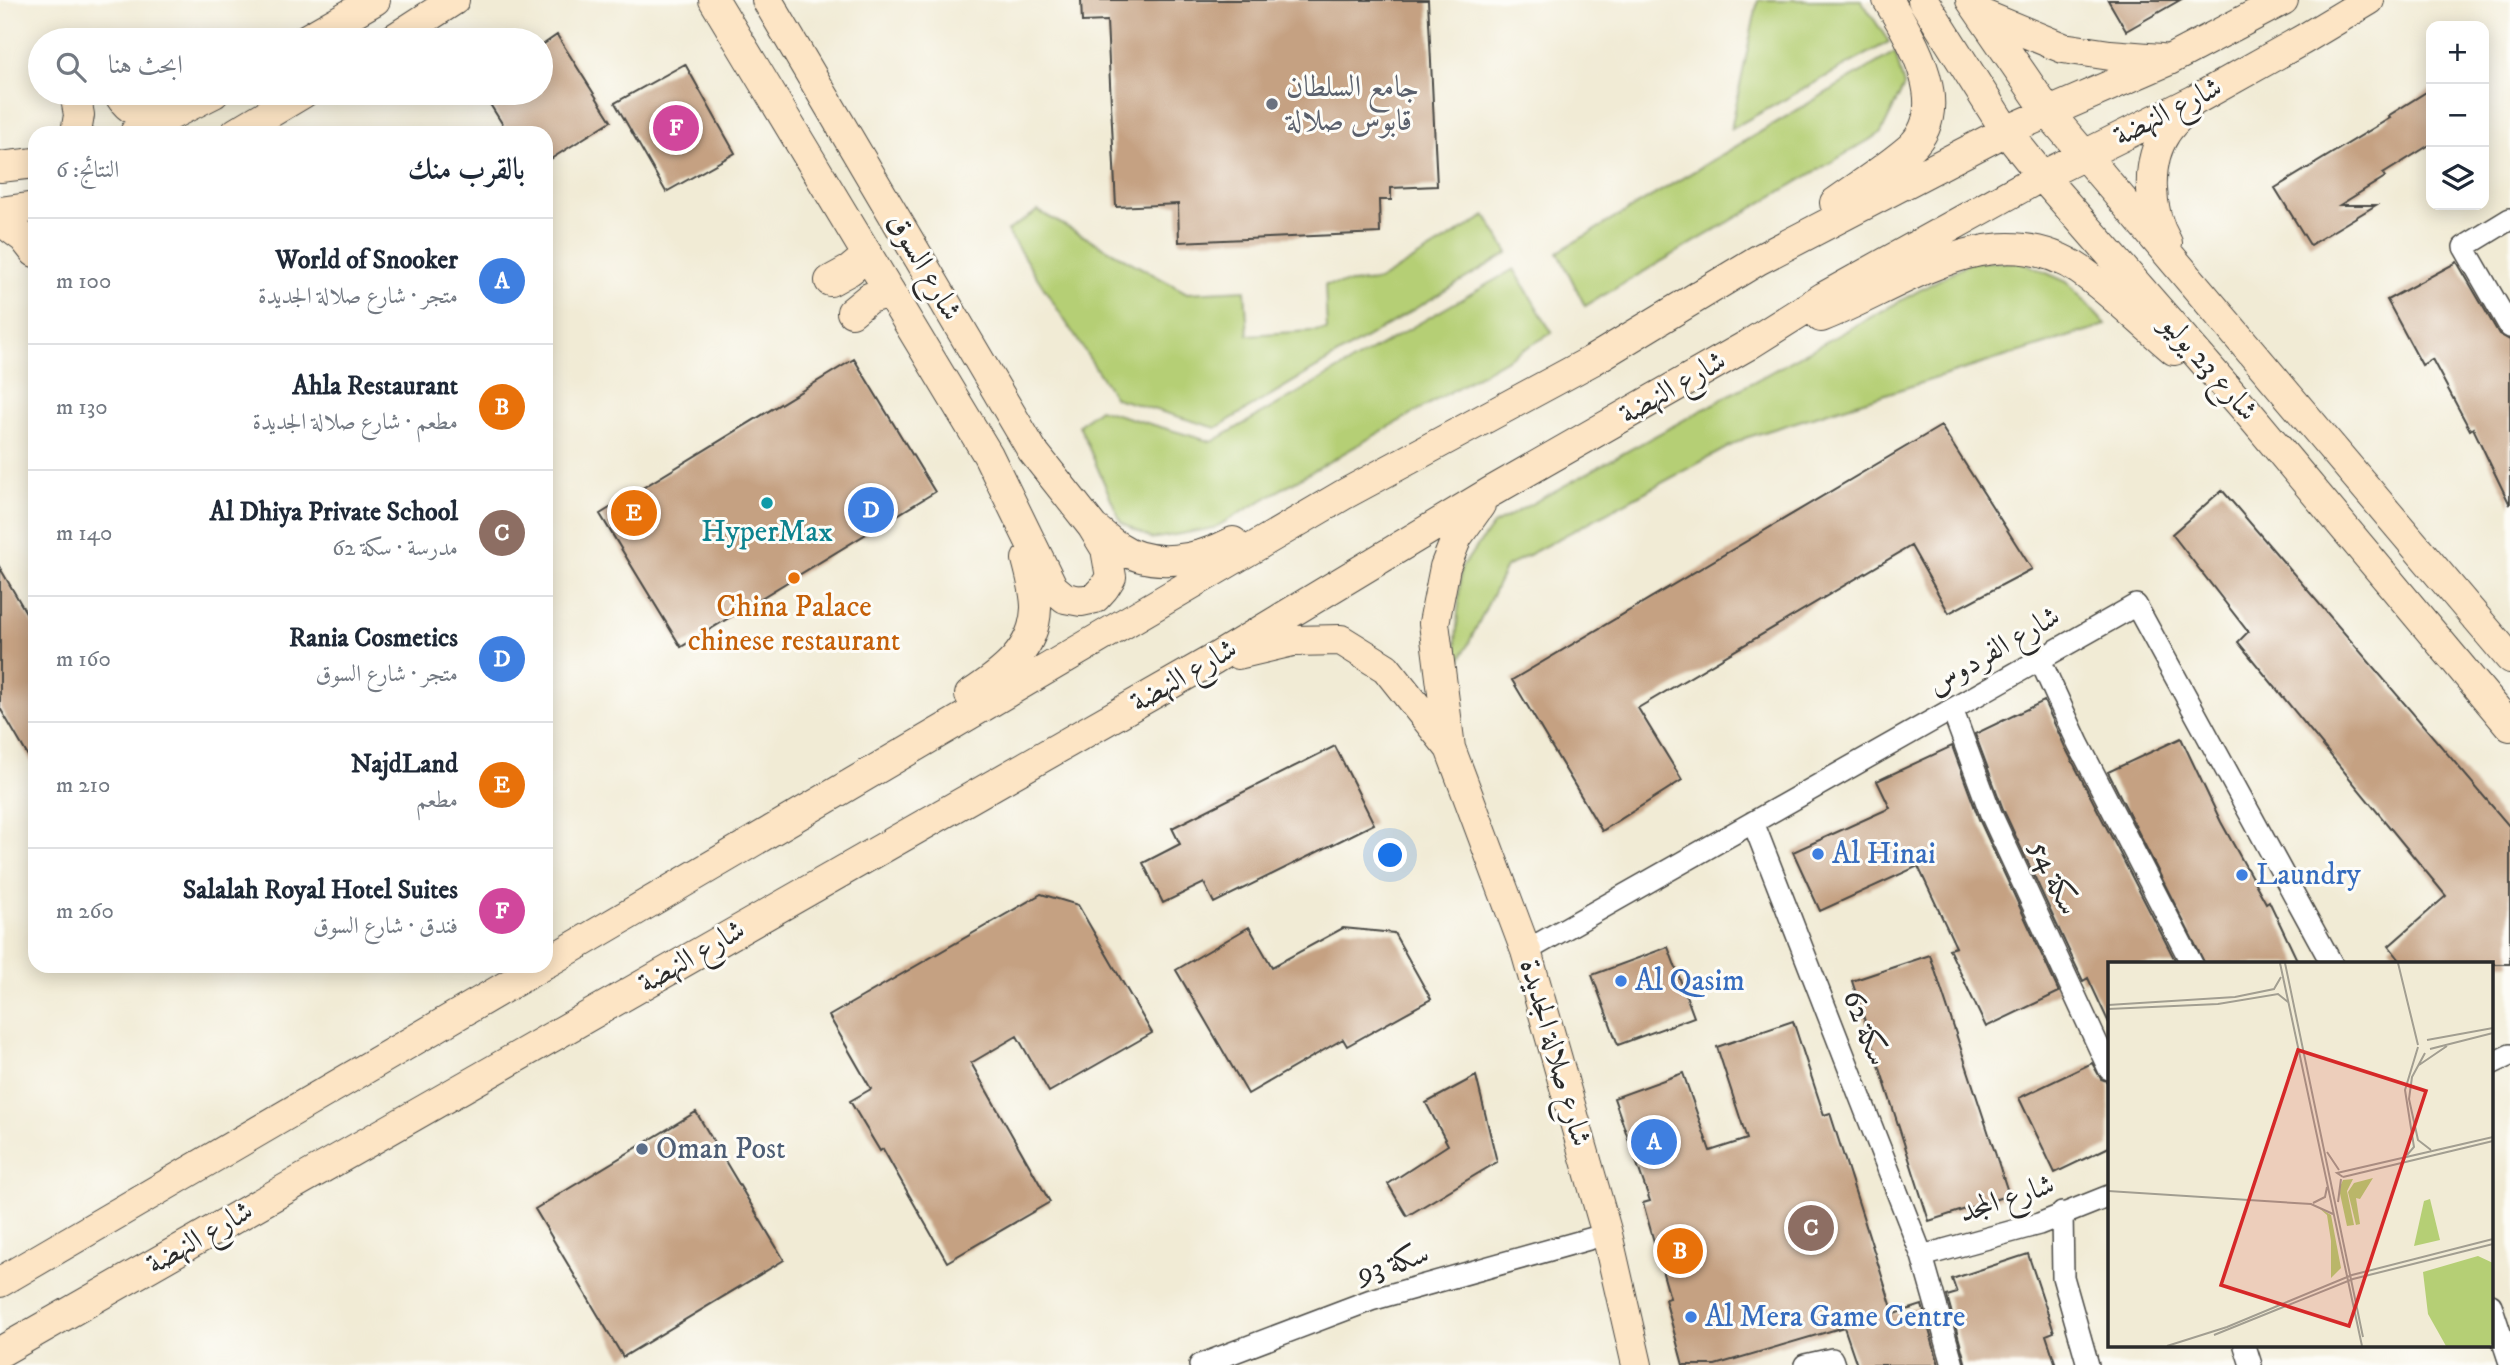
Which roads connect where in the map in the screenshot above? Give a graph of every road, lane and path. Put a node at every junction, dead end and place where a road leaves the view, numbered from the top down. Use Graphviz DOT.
graph roads {
  1 [pos="374,0"];
  2 [pos="454,0"];
  3 [pos="695,0"];
  4 [pos="714,0"];
  5 [pos="767,0"];
  6 [pos="1888,0"];
  7 [pos="1923,0"];
  8 [pos="2283,0"];
  9 [pos="2369,0"];
  10 [pos="1975,6"];
  11 [pos="326,28"];
  12 [pos="411,28"];
  13 [pos="740,44"];
  14 [pos="2169,60"];
  15 [pos="2195,100"];
  16 [pos="77,105"];
  17 [pos="127,105"];
  18 [pos="191,105"];
  19 [pos="283,105"];
  20 [pos="2048,112"];
  21 [pos="167,118"];
  22 [pos="77,126"];
  23 [pos="150,126"];
  24 [pos="248,126"];
  25 [pos="2006,131"];
  26 [pos="2083,154"];
  27 [pos="28,164"];
  28 [pos="0,167"];
  29 [pos="2042,176"];
  30 [pos="28,208"];
  31 [pos="0,212"];
  32 [pos="2510,219"];
  33 [pos="0,220"];
  34 [pos="28,243"];
  35 [pos="868,255"];
  36 [pos="1758,260"];
  37 [pos="2188,279"];
  38 [pos="830,281"];
  39 [pos="890,292"];
  40 [pos="852,312"];
  41 [pos="2510,327"];
  42 [pos="1748,345"];
  43 [pos="2246,410"];
  44 [pos="1489,493"];
  45 [pos="1343,495"];
  46 [pos="1092,526"];
  47 [pos="1023,528"];
  48 [pos="1214,659"];
  49 [pos="2510,659"];
  50 [pos="2040,660"];
  51 [pos="1952,709"];
  52 [pos="2510,726"];
  53 [pos="1450,748"];
  54 [pos="897,758"];
  55 [pos="1753,822"];
  56 [pos="1526,951"];
  57 [pos="553,959"];
  58 [pos="2191,962"];
  59 [pos="2331,962"];
  60 [pos="529,973"];
  61 [pos="2510,1055"];
  62 [pos="2492,1063"];
  63 [pos="2108,1067"];
  64 [pos="2108,1196"];
  65 [pos="2062,1213"];
  66 [pos="1607,1234"];
  67 [pos="1923,1256"];
  68 [pos="0,1282"];
  69 [pos="2492,1309"];
  70 [pos="2246,1348"];
  71 [pos="0,1352"];
  72 [pos="2510,1363"];
  73 [pos="1200,1365"];
  74 [pos="1637,1365"];
  75 [pos="1805,1365"];
  76 [pos="1833,1365"];
  77 [pos="1953,1365"];
  78 [pos="2088,1365"];
  79 [pos="2251,1365"];
  1 -- 11 [label="main road"];
  2 -- 12 [label="main road"];
  3 -- 13 [label="main road"];
  4 -- 13 [label="main road, شارع السوق"];
  5 -- 46 [label="main road, شارع السوق"];
  6 -- 36 [label="main road"];
  7 -- 25 [label="main road, شارع 23 يوليو"];
  8 -- 14 [label="main road, شارع النهضة"];
  9 -- 15 [label="main road, شارع النهضة"];
  10 -- 14 [label="main road"];
  10 -- 20 [label="main road, شارع 23 يوليو"];
  13 -- 35 [label="main road, شارع السوق"];
  14 -- 20 [label="main road, شارع النهضة"];
  15 -- 26 [label="main road, شارع النهضة"];
  15 -- 37 [label="main road"];
  16 -- 22 [label="main road"];
  17 -- 21 [label="main road"];
  18 -- 21 [label="main road"];
  19 -- 24 [label="main road"];
  20 -- 25 [label="main road, شارع النهضة"];
  20 -- 26 [label="main road, شارع 23 يوليو"];
  21 -- 23 [label="main road"];
  25 -- 29 [label="main road, شارع 23 يوليو"];
  25 -- 36 [label="main road, شارع النهضة"];
  26 -- 29 [label="main road, شارع النهضة"];
  26 -- 37 [label="main road, شارع 23 يوليو"];
  27 -- 28 [label="main road"];
  29 -- 42 [label="main road, شارع النهضة"];
  29 -- 43 [label="main road, شارع 23 يوليو"];
  30 -- 31 [label="main road"];
  32 -- 41 [label="street"];
  33 -- 34 [label="main road"];
  35 -- 38 [label="main road"];
  35 -- 39 [label="main road, شارع السوق"];
  36 -- 45 [label="main road, شارع النهضة"];
  37 -- 49 [label="main road, شارع 23 يوليو"];
  39 -- 40 [label="main road"];
  39 -- 47 [label="main road, شارع السوق"];
  42 -- 43 [label="main road"];
  42 -- 44 [label="main road, شارع النهضة"];
  43 -- 52 [label="main road, شارع 23 يوليو"];
  44 -- 48 [label="main road, شارع النهضة"];
  44 -- 53 [label="main road, شارع صلالة الجديدة"];
  45 -- 46 [label="main road"];
  45 -- 54 [label="main road, شارع النهضة"];
  46 -- 47 [label="main road, شارع السوق"];
  47 -- 54 [label="main road"];
  48 -- 53 [label="main road, شارع صلالة الجديدة"];
  48 -- 71 [label="main road, شارع النهضة"];
  50 -- 51 [label="street, شارع الفردوس"];
  50 -- 58 [label="street"];
  50 -- 59 [label="street, شارع الفردوس"];
  51 -- 55 [label="street, شارع الفردوس"];
  51 -- 63 [label="street, سكة 54"];
  53 -- 56 [label="main road, شارع صلالة الجديدة"];
  54 -- 57 [label="main road, شارع النهضة"];
  55 -- 56 [label="street, شارع الفردوس"];
  55 -- 67 [label="street, سكة 62"];
  56 -- 66 [label="main road, شارع صلالة الجديدة"];
  60 -- 68 [label="main road"];
  61 -- 62 [label="street"];
  64 -- 65 [label="street, شارع المجد"];
  65 -- 67 [label="street, شارع المجد"];
  65 -- 78 [label="street"];
  66 -- 73 [label="street, سكة 93"];
  66 -- 74 [label="main road, شارع صلالة الجديدة"];
  67 -- 77 [label="street, سكة 62"];
  69 -- 72 [label="street"];
  70 -- 79 [label="street"];
  75 -- 76 [label="street"];
}
